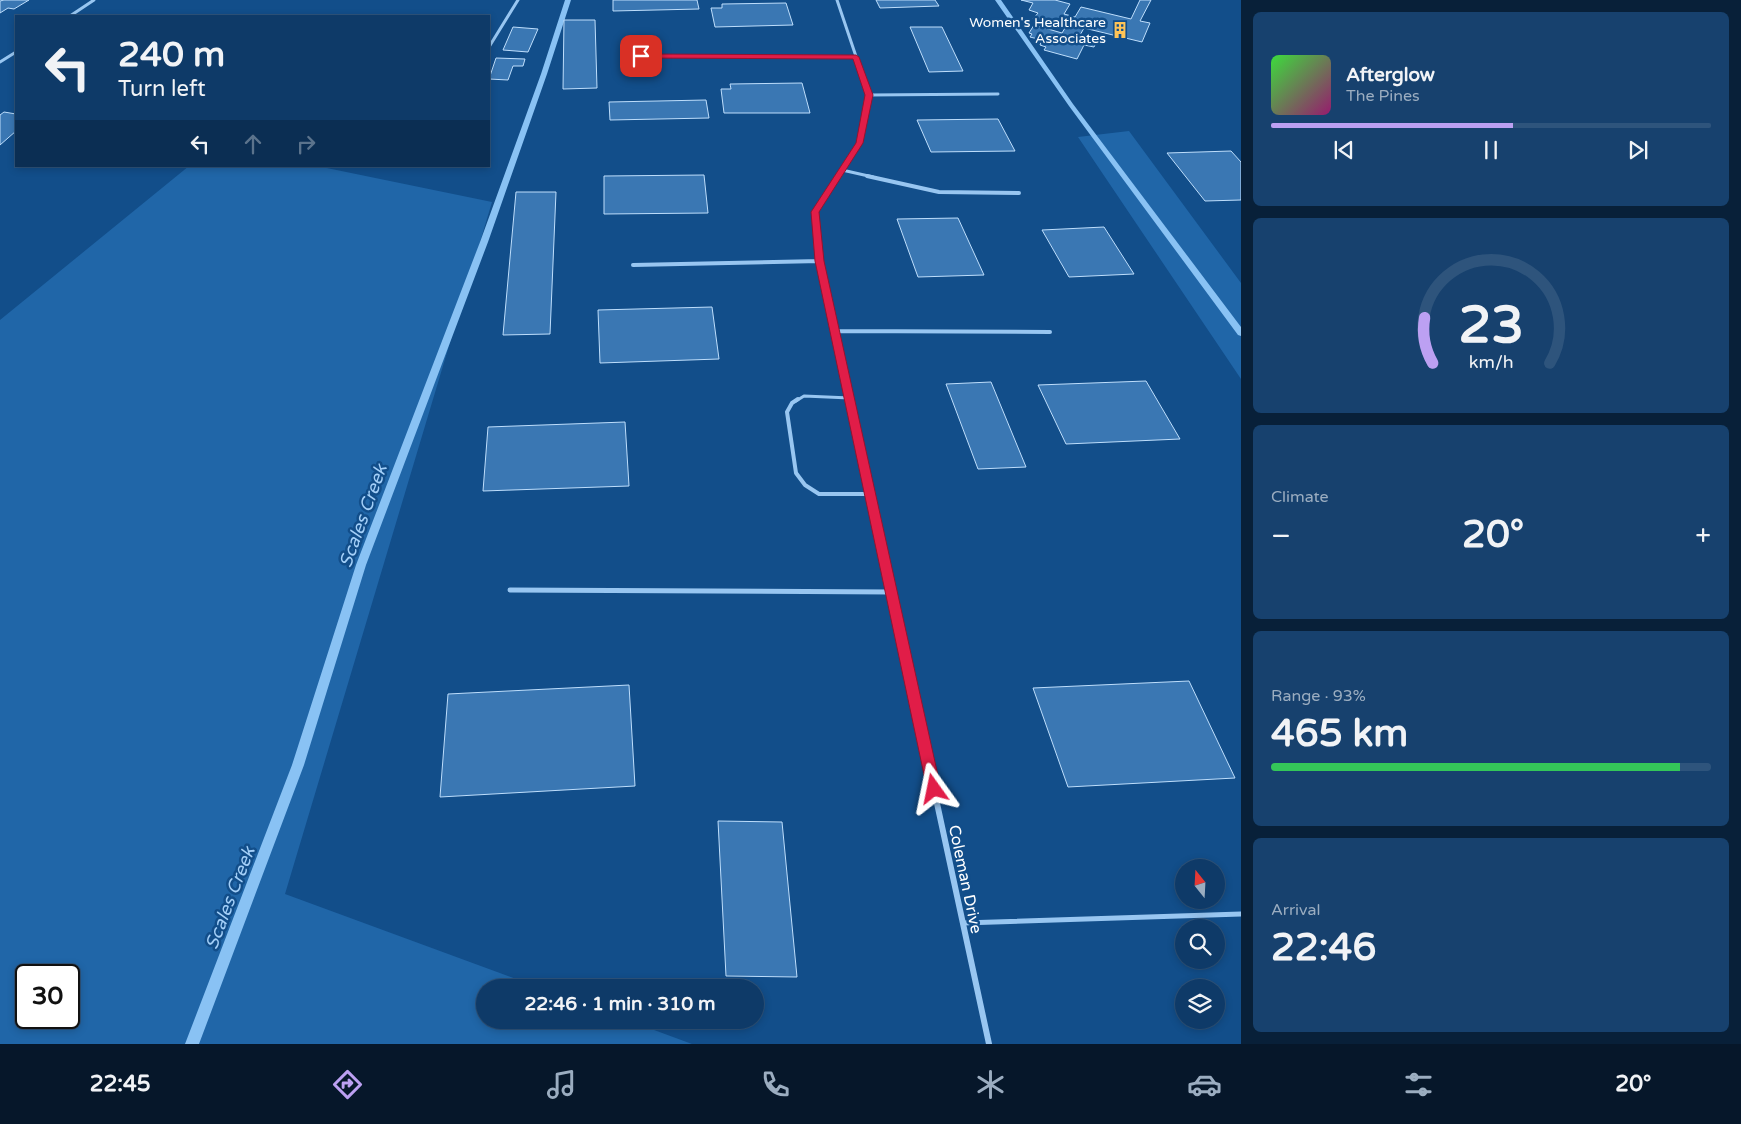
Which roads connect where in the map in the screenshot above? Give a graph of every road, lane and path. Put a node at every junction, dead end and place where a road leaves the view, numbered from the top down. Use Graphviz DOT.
graph roads {
  1 [pos="94,0"];
  2 [pos="518,0"];
  3 [pos="837,0"];
  4 [pos="72,15"];
  5 [pos="490,45"];
  6 [pos="15,53"];
  7 [pos="622,56"];
  8 [pos="856,57"];
  9 [pos="0,62"];
  10 [pos="998,94"];
  11 [pos="869,95"];
  12 [pos="842,170"];
  13 [pos="1020,193"];
  14 [pos="820,261"];
  15 [pos="634,265"];
  16 [pos="835,331"];
  17 [pos="1050,332"];
  18 [pos="850,398"];
  19 [pos="870,494"];
  20 [pos="510,590"];
  21 [pos="892,592"];
  22 [pos="1241,914"];
  23 [pos="963,923"];
  24 [pos="989,1044"];
  1 -- 4 [label="street"];
  2 -- 5 [label="street"];
  3 -- 8 [label="street, Coleman Drive"];
  6 -- 9 [label="street"];
  7 -- 8 [label="street"];
  8 -- 11 [label="street, Coleman Drive"];
  10 -- 11 [label="street"];
  11 -- 12 [label="street, Coleman Drive"];
  12 -- 13 [label="street"];
  12 -- 14 [label="street, Coleman Drive"];
  14 -- 15 [label="street"];
  14 -- 16 [label="street, Coleman Drive"];
  16 -- 17 [label="street"];
  16 -- 18 [label="street, Coleman Drive"];
  18 -- 19 [label="street, Coleman Drive"];
  18 -- 19 [label="lane"];
  19 -- 21 [label="street, Coleman Drive"];
  20 -- 21 [label="street"];
  21 -- 23 [label="street, Coleman Drive"];
  22 -- 23 [label="lane"];
  23 -- 24 [label="street, Coleman Drive"];
}
